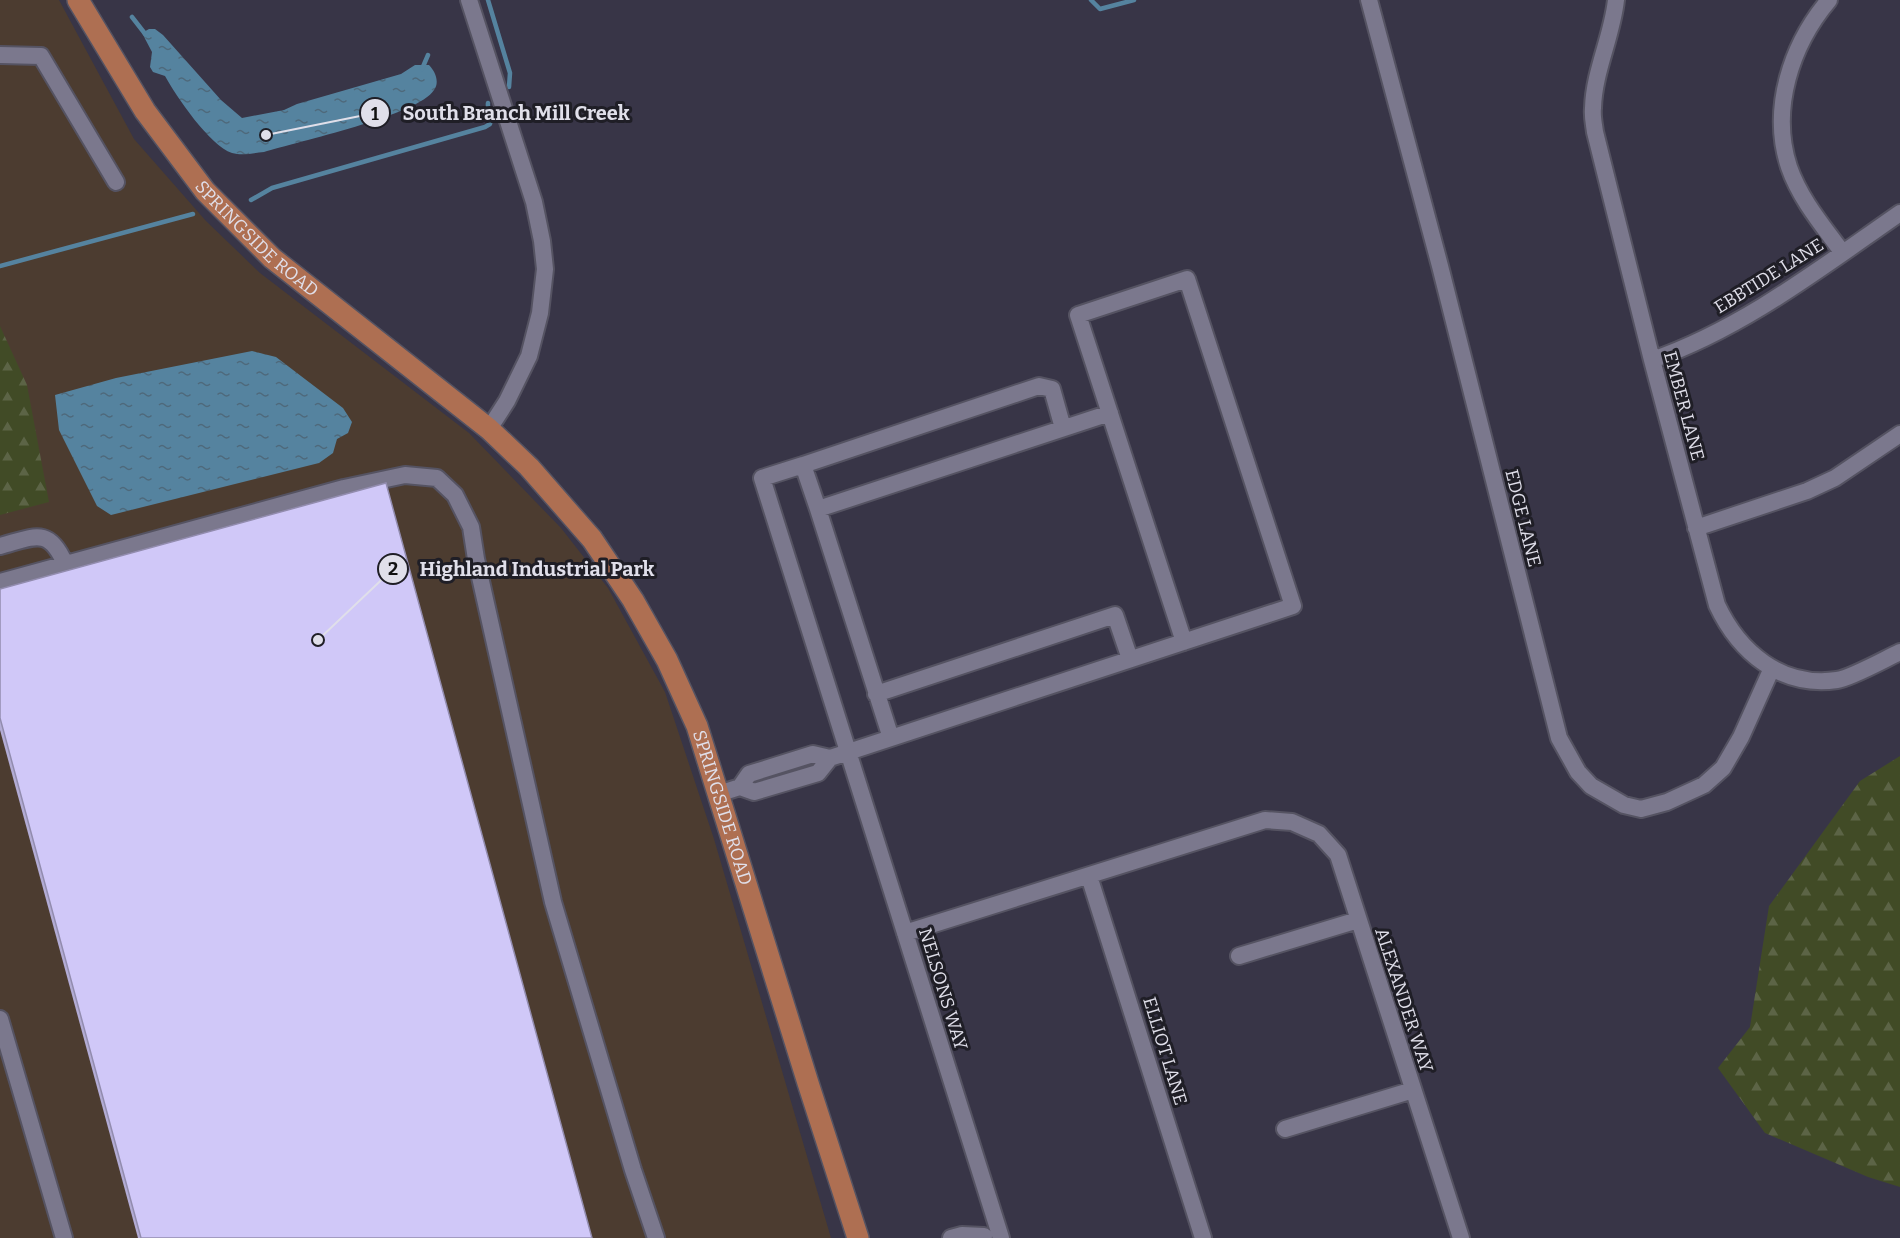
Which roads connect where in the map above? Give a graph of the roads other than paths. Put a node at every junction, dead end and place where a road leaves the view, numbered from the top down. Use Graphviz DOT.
graph roads {
  1 [pos="78,0"];
  2 [pos="469,0"];
  3 [pos="1369,0"];
  4 [pos="1616,0"];
  5 [pos="1829,0"];
  6 [pos="0,55"];
  7 [pos="116,182"];
  8 [pos="1900,213"];
  9 [pos="1842,252"];
  10 [pos="1652,360"];
  11 [pos="1110,413"];
  12 [pos="1063,428"];
  13 [pos="489,429"];
  14 [pos="1900,434"];
  15 [pos="803,465"];
  16 [pos="818,509"];
  17 [pos="1696,528"];
  18 [pos="0,546"];
  19 [pos="65,564"];
  20 [pos="0,582"];
  21 [pos="1184,642"];
  22 [pos="1900,652"];
  23 [pos="1130,659"];
  24 [pos="1772,668"];
  25 [pos="876,694"];
  26 [pos="891,738"];
  27 [pos="849,752"];
  28 [pos="718,794"];
  29 [pos="1089,876"];
  30 [pos="1358,920"];
  31 [pos="905,933"];
  32 [pos="1239,956"];
  33 [pos="0,1019"];
  34 [pos="1413,1090"];
  35 [pos="1285,1129"];
  36 [pos="992,1236"];
  37 [pos="64,1238"];
  38 [pos="656,1238"];
  39 [pos="858,1238"];
  40 [pos="951,1238"];
  41 [pos="1203,1238"];
  42 [pos="1461,1238"];
  1 -- 13 [label="main road, SPRINGSIDE ROAD"];
  2 -- 13 [label="street"];
  3 -- 24 [label="street, EDGE LANE"];
  4 -- 10 [label="street, EMBER LANE"];
  5 -- 9 [label="street"];
  6 -- 7 [label="street"];
  8 -- 9 [label="street, EBBTIDE LANE"];
  9 -- 10 [label="street, EBBTIDE LANE"];
  10 -- 17 [label="street, EMBER LANE"];
  11 -- 12 [label="street"];
  11 -- 21 [label="street"];
  11 -- 21 [label="street"];
  12 -- 15 [label="street"];
  12 -- 16 [label="street"];
  13 -- 28 [label="main road, SPRINGSIDE ROAD"];
  14 -- 17 [label="street"];
  15 -- 16 [label="street"];
  15 -- 27 [label="street, NELSONS WAY"];
  16 -- 25 [label="street"];
  17 -- 24 [label="street, EMBER LANE"];
  18 -- 19 [label="street"];
  19 -- 20 [label="street"];
  19 -- 38 [label="street"];
  21 -- 23 [label="street"];
  22 -- 24 [label="street, EMBER LANE"];
  23 -- 25 [label="street"];
  23 -- 26 [label="street"];
  25 -- 26 [label="street"];
  26 -- 27 [label="street"];
  27 -- 28 [label="street"];
  27 -- 31 [label="street, NELSONS WAY"];
  28 -- 39 [label="main road, SPRINGSIDE ROAD"];
  29 -- 30 [label="street, ALEXANDER WAY"];
  29 -- 31 [label="street"];
  29 -- 41 [label="street, ELLIOT LANE"];
  30 -- 32 [label="street"];
  30 -- 34 [label="street, ALEXANDER WAY"];
  31 -- 36 [label="street, NELSONS WAY"];
  33 -- 37 [label="street"];
  34 -- 35 [label="street"];
  34 -- 42 [label="street, ALEXANDER WAY"];
  36 -- 40 [label="street"];
}
